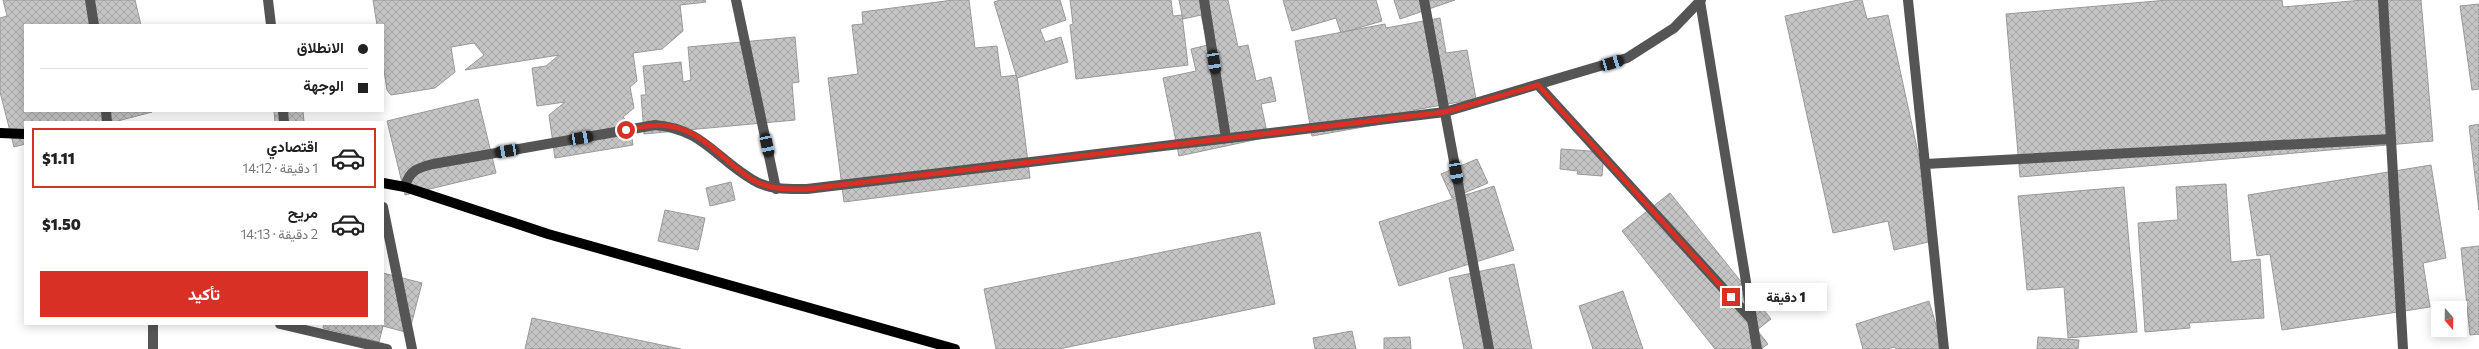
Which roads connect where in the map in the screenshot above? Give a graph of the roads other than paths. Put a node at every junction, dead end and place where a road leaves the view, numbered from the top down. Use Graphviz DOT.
graph roads {
  1 [pos="90,0"];
  2 [pos="268,0"];
  3 [pos="736,0"];
  4 [pos="1204,0"];
  5 [pos="1424,0"];
  6 [pos="1700,0"];
  7 [pos="1908,0"];
  8 [pos="2384,0"];
  9 [pos="94,24"];
  10 [pos="271,24"];
  11 [pos="1538,85"];
  12 [pos="1445,112"];
  13 [pos="0,133"];
  14 [pos="24,134"];
  15 [pos="1226,138"];
  16 [pos="2391,139"];
  17 [pos="1925,164"];
  18 [pos="384,183"];
  19 [pos="405,187"];
  20 [pos="776,189"];
  21 [pos="384,212"];
  22 [pos="1752,320"];
  23 [pos="153,325"];
  24 [pos="284,325"];
  25 [pos="153,349"];
  26 [pos="387,349"];
  27 [pos="412,349"];
  28 [pos="955,349"];
  29 [pos="1489,349"];
  30 [pos="1757,349"];
  31 [pos="1944,349"];
  32 [pos="2403,349"];
  1 -- 9 [label="street"];
  2 -- 10 [label="street"];
  3 -- 20 [label="street"];
  4 -- 15 [label="street"];
  5 -- 12 [label="street"];
  6 -- 11 [label="street"];
  6 -- 22 [label="street"];
  7 -- 17 [label="street"];
  8 -- 16 [label="street"];
  11 -- 12 [label="street"];
  11 -- 22 [label="street"];
  12 -- 15 [label="street"];
  12 -- 29 [label="street"];
  13 -- 14 [label="main road"];
  15 -- 20 [label="street"];
  16 -- 17 [label="street"];
  16 -- 32 [label="street"];
  17 -- 31 [label="street"];
  18 -- 19 [label="main road"];
  19 -- 20 [label="street"];
  19 -- 28 [label="main road"];
  21 -- 27 [label="street"];
  22 -- 30 [label="street"];
  23 -- 25 [label="street"];
  24 -- 26 [label="street"];
}
